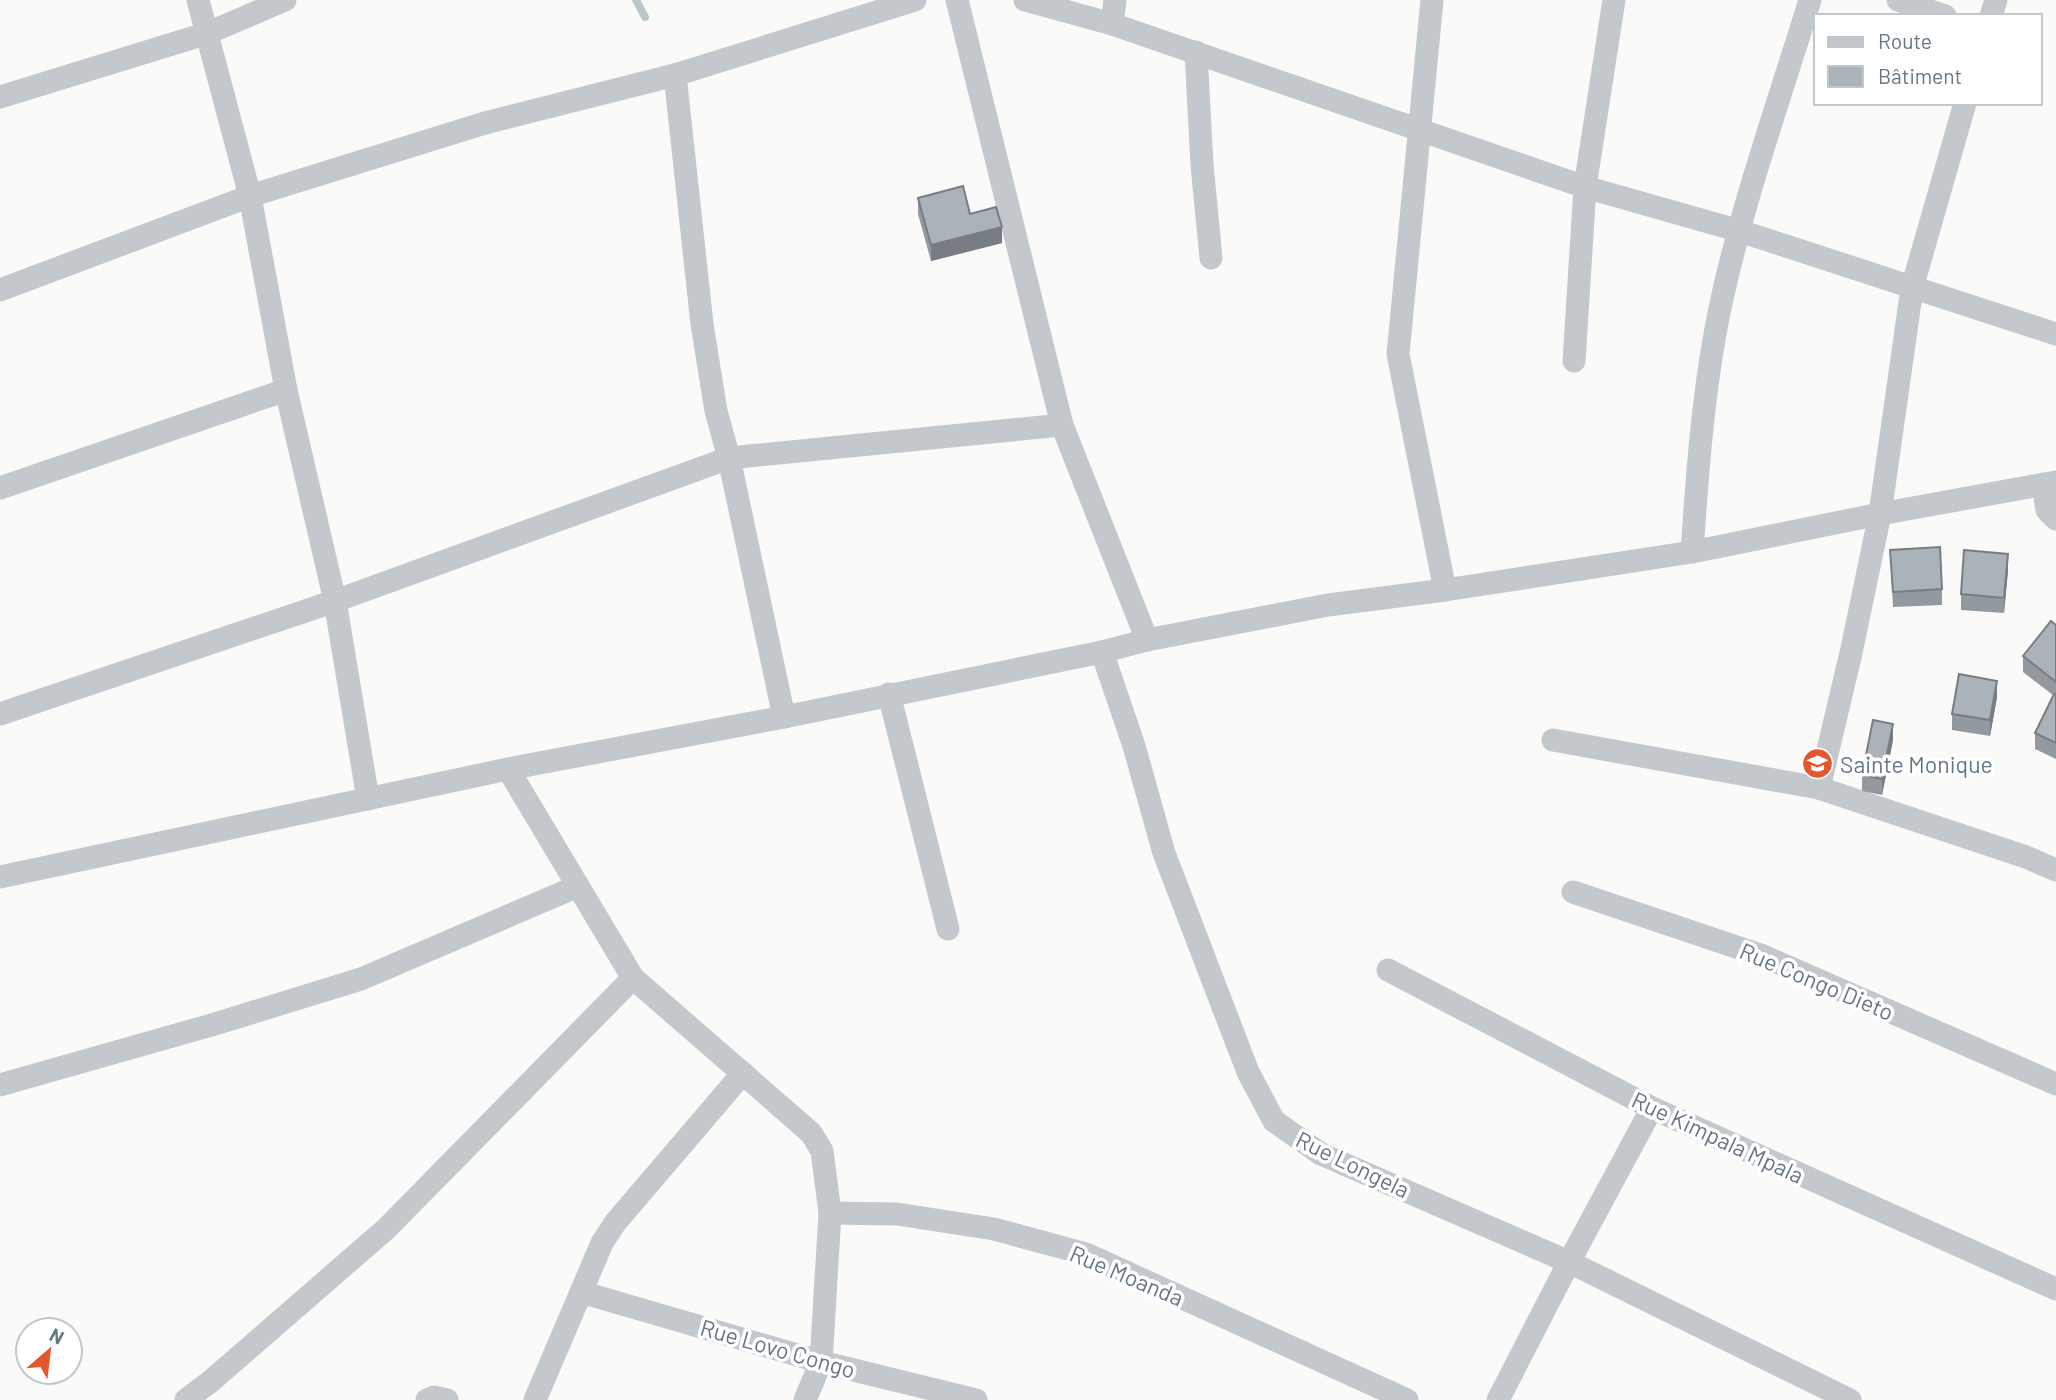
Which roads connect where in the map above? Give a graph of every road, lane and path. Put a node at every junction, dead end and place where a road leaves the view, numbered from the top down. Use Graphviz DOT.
graph roads {
  1 [pos="198,0"];
  2 [pos="285,0"];
  3 [pos="915,0"];
  4 [pos="957,0"];
  5 [pos="1025,0"];
  6 [pos="1115,0"];
  7 [pos="1432,0"];
  8 [pos="1614,0"];
  9 [pos="1810,0"];
  10 [pos="1898,0"];
  11 [pos="1939,14"];
  12 [pos="1112,24"];
  13 [pos="208,33"];
  14 [pos="1196,52"];
  15 [pos="667,77"];
  16 [pos="0,97"];
  17 [pos="1964,105"];
  18 [pos="1421,130"];
  19 [pos="1585,187"];
  20 [pos="250,196"];
  21 [pos="1740,231"];
  22 [pos="1211,258"];
  23 [pos="1912,288"];
  24 [pos="0,290"];
  25 [pos="2056,334"];
  26 [pos="1574,361"];
  27 [pos="286,390"];
  28 [pos="1062,425"];
  29 [pos="729,458"];
  30 [pos="2050,483"];
  31 [pos="0,488"];
  32 [pos="1880,514"];
  33 [pos="2056,519"];
  34 [pos="1692,552"];
  35 [pos="1445,590"];
  36 [pos="335,601"];
  37 [pos="1147,639"];
  38 [pos="1102,652"];
  39 [pos="889,694"];
  40 [pos="0,714"];
  41 [pos="784,717"];
  42 [pos="1553,740"];
  43 [pos="508,769"];
  44 [pos="1819,788"];
  45 [pos="368,799"];
  46 [pos="2056,870"];
  47 [pos="0,877"];
  48 [pos="578,886"];
  49 [pos="1573,892"];
  50 [pos="948,929"];
  51 [pos="1388,970"];
  52 [pos="633,978"];
  53 [pos="743,1073"];
  54 [pos="2056,1084"];
  55 [pos="0,1085"];
  56 [pos="1652,1108"];
  57 [pos="830,1213"];
  58 [pos="1569,1262"];
  59 [pos="2056,1289"];
  60 [pos="581,1292"];
  61 [pos="821,1362"];
  62 [pos="186,1400"];
  63 [pos="427,1400"];
  64 [pos="447,1400"];
  65 [pos="535,1400"];
  66 [pos="805,1400"];
  67 [pos="976,1400"];
  68 [pos="1407,1400"];
  69 [pos="1498,1400"];
  70 [pos="1850,1400"];
  1 -- 13 [label="street"];
  2 -- 13 [label="street"];
  3 -- 15 [label="street"];
  4 -- 28 [label="street"];
  5 -- 12 [label="street"];
  6 -- 12 [label="street"];
  7 -- 18 [label="street"];
  8 -- 19 [label="street"];
  9 -- 21 [label="street"];
  10 -- 11 [label="street"];
  12 -- 14 [label="street"];
  13 -- 16 [label="street"];
  13 -- 20 [label="street"];
  14 -- 18 [label="street"];
  14 -- 22 [label="street"];
  15 -- 20 [label="street"];
  15 -- 29 [label="street"];
  17 -- 23 [label="street"];
  18 -- 19 [label="street"];
  18 -- 35 [label="street"];
  19 -- 21 [label="street"];
  19 -- 26 [label="street"];
  20 -- 24 [label="street"];
  20 -- 27 [label="street"];
  21 -- 23 [label="street"];
  21 -- 34 [label="street"];
  23 -- 25 [label="street"];
  23 -- 32 [label="street"];
  27 -- 31 [label="street"];
  27 -- 36 [label="street"];
  28 -- 29 [label="street"];
  28 -- 37 [label="street"];
  29 -- 36 [label="street"];
  29 -- 41 [label="street"];
  30 -- 32 [label="street"];
  30 -- 33 [label="street"];
  32 -- 34 [label="street"];
  32 -- 44 [label="street"];
  34 -- 35 [label="street"];
  35 -- 37 [label="street"];
  36 -- 40 [label="street"];
  36 -- 45 [label="street"];
  37 -- 38 [label="street"];
  38 -- 39 [label="street"];
  38 -- 58 [label="street, Rue Longela"];
  39 -- 41 [label="street"];
  39 -- 50 [label="street"];
  41 -- 43 [label="street"];
  42 -- 44 [label="street"];
  43 -- 45 [label="street"];
  43 -- 48 [label="street"];
  44 -- 46 [label="street"];
  45 -- 47 [label="street"];
  48 -- 52 [label="street"];
  48 -- 55 [label="street"];
  49 -- 54 [label="street, Rue Congo Dieto"];
  51 -- 56 [label="street, Rue Kimpala Mpala"];
  52 -- 53 [label="street"];
  52 -- 62 [label="street"];
  53 -- 57 [label="street"];
  53 -- 60 [label="street"];
  56 -- 58 [label="street"];
  56 -- 59 [label="street, Rue Kimpala Mpala"];
  57 -- 61 [label="street"];
  57 -- 68 [label="street, Rue Moanda"];
  58 -- 69 [label="street"];
  58 -- 70 [label="street, Rue Longela"];
  60 -- 61 [label="street, Rue Lovo Congo"];
  60 -- 65 [label="street"];
  61 -- 66 [label="street"];
  61 -- 67 [label="street, Rue Lovo Congo"];
  63 -- 64 [label="street"];
}
